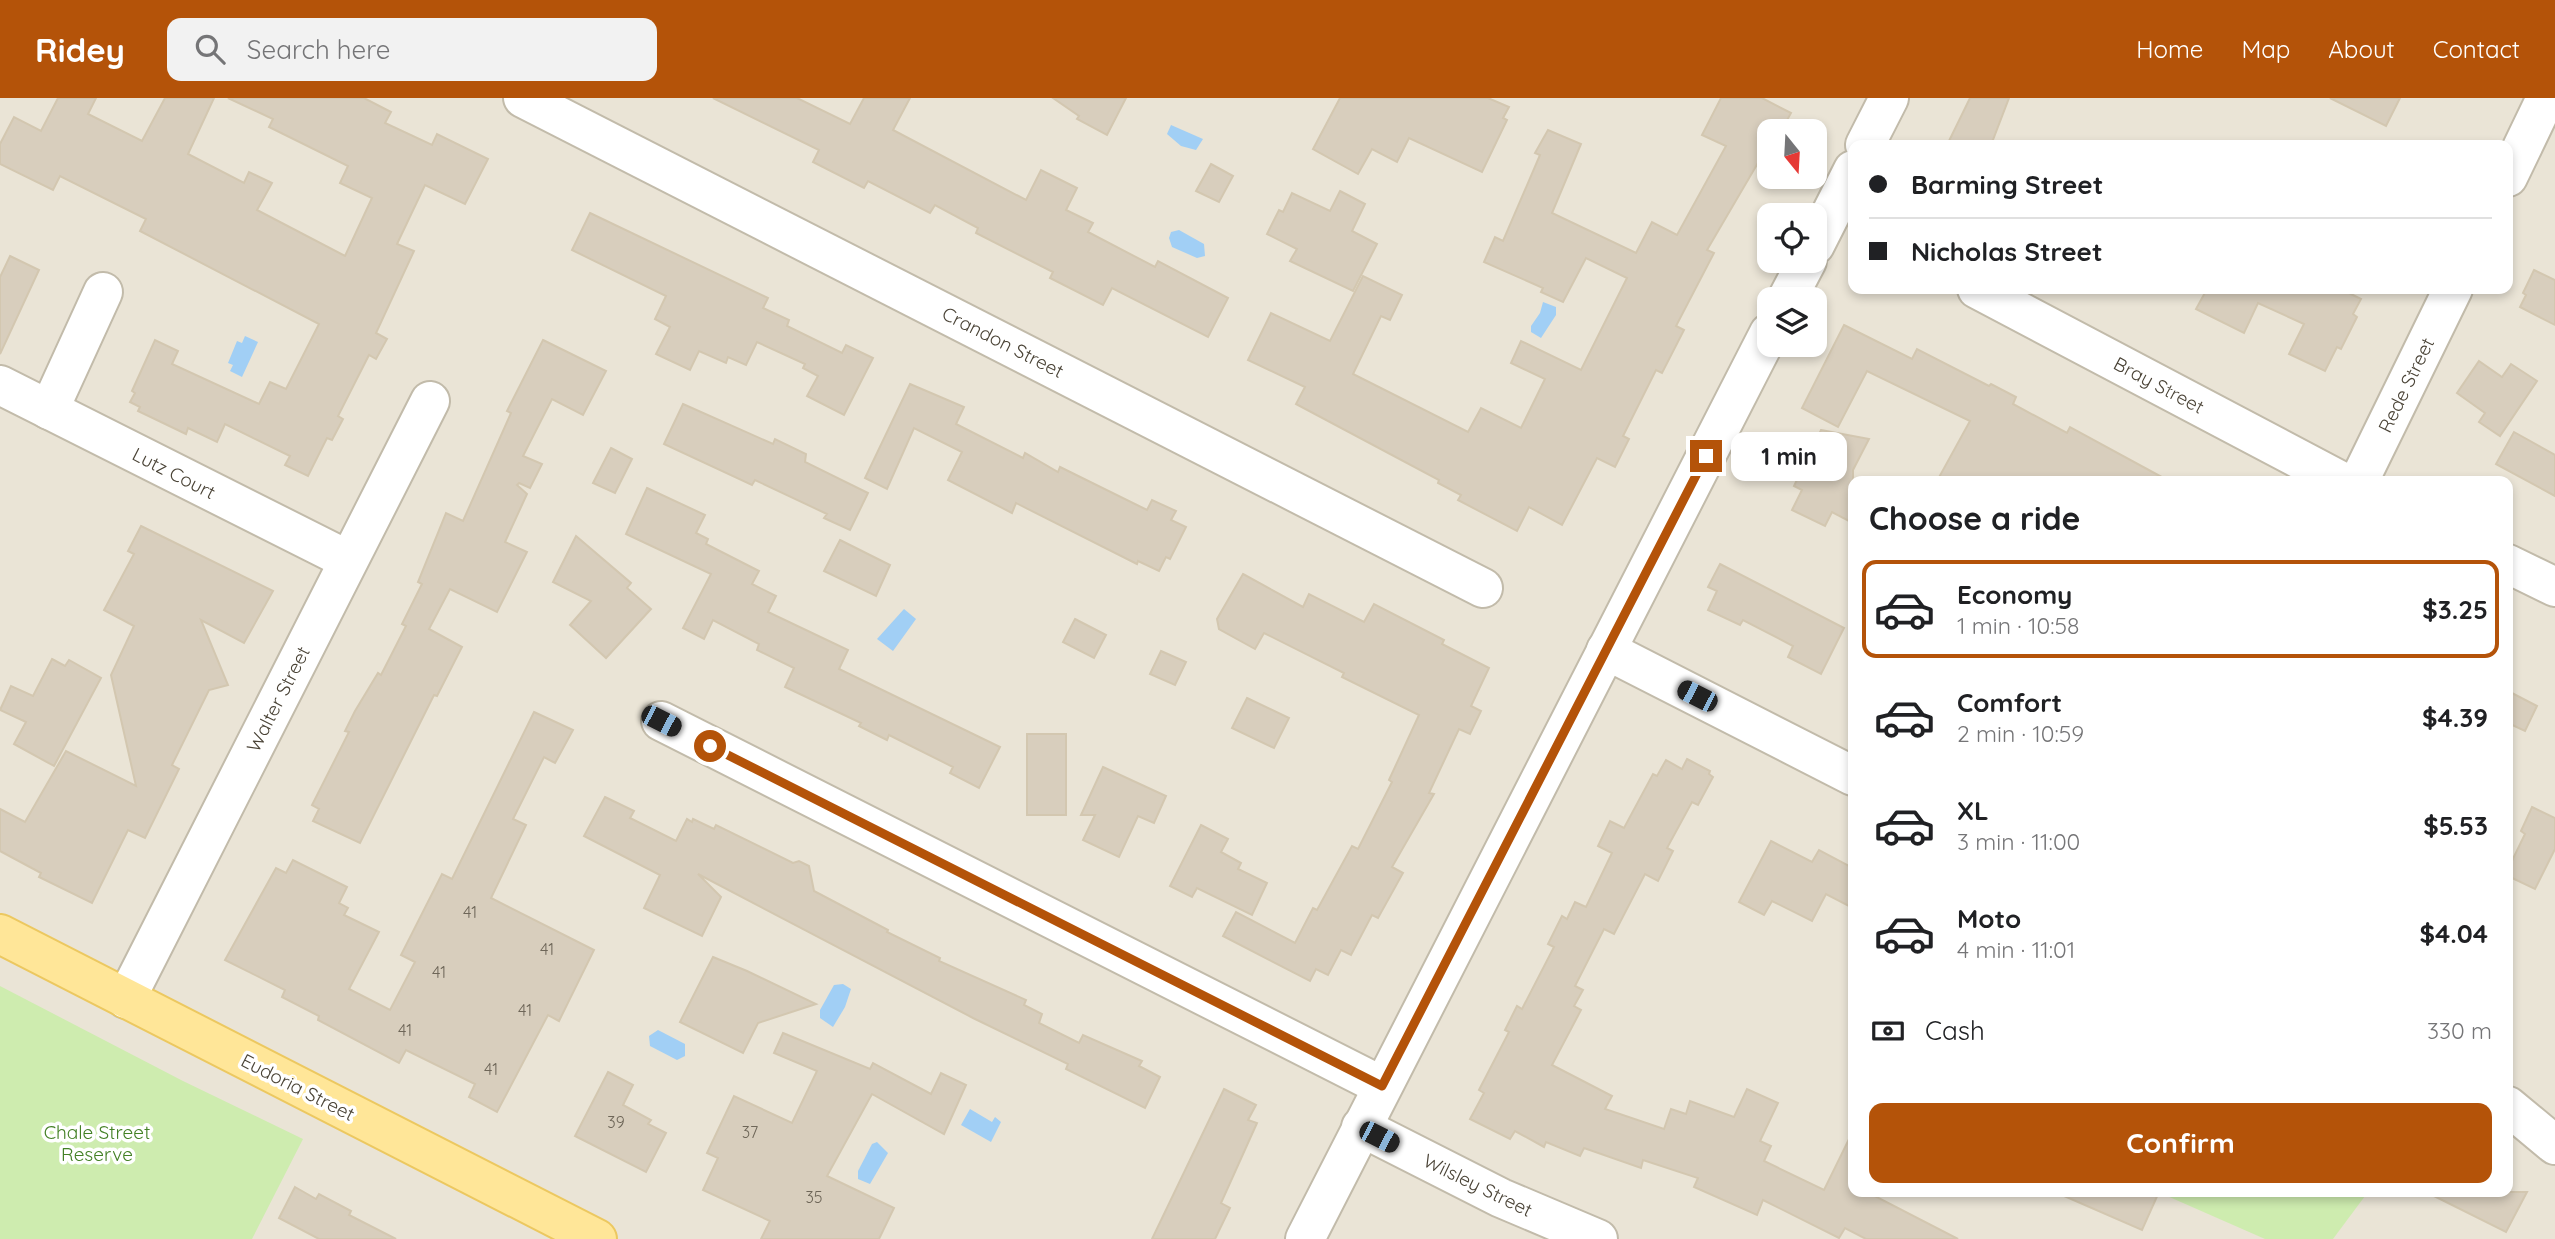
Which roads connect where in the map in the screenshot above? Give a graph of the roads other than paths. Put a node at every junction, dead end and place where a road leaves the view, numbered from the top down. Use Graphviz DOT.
graph roads {
  1 [pos="523,98"];
  2 [pos="1889,98"];
  3 [pos="2546,98"];
  4 [pos="576,109"];
  5 [pos="1868,140"];
  6 [pos="2513,167"];
  7 [pos="1848,194"];
  8 [pos="1843,217"];
  9 [pos="1827,233"];
  10 [pos="103,292"];
  11 [pos="1986,294"];
  12 [pos="2452,294"];
  13 [pos="1757,356"];
  14 [pos="0,385"];
  15 [pos="430,401"];
  16 [pos="49,410"];
  17 [pos="2332,476"];
  18 [pos="2361,476"];
  19 [pos="348,560"];
  20 [pos="2513,566"];
  21 [pos="2555,587"];
  22 [pos="1483,588"];
  23 [pos="1605,650"];
  24 [pos="661,721"];
  25 [pos="1848,773"];
  26 [pos="0,934"];
  27 [pos="126,999"];
  28 [pos="1382,1086"];
  29 [pos="2513,1105"];
  30 [pos="2513,1108"];
  31 [pos="2555,1116"];
  32 [pos="1361,1128"];
  33 [pos="2555,1145"];
  34 [pos="597,1239"];
  35 [pos="1305,1239"];
  36 [pos="1598,1239"];
  1 -- 4 [label="street, Crandon Street"];
  2 -- 5 [label="street"];
  3 -- 6 [label="street"];
  4 -- 22 [label="street, Crandon Street"];
  7 -- 8 [label="street"];
  8 -- 9 [label="street"];
  10 -- 16 [label="street"];
  11 -- 17 [label="street, Bray Street"];
  12 -- 18 [label="street, Rede Street"];
  13 -- 23 [label="street"];
  14 -- 16 [label="street, Lutz Court"];
  15 -- 19 [label="street, Walter Street"];
  16 -- 19 [label="street, Lutz Court"];
  19 -- 27 [label="street, Walter Street"];
  20 -- 21 [label="street"];
  23 -- 25 [label="street"];
  23 -- 28 [label="street"];
  24 -- 28 [label="street"];
  26 -- 27 [label="main road, Eudoria Street"];
  27 -- 34 [label="main road, Eudoria Street"];
  28 -- 32 [label="street"];
  29 -- 31 [label="street"];
  30 -- 33 [label="street"];
  32 -- 35 [label="street"];
  32 -- 36 [label="street, Wilsley Street"];
}
